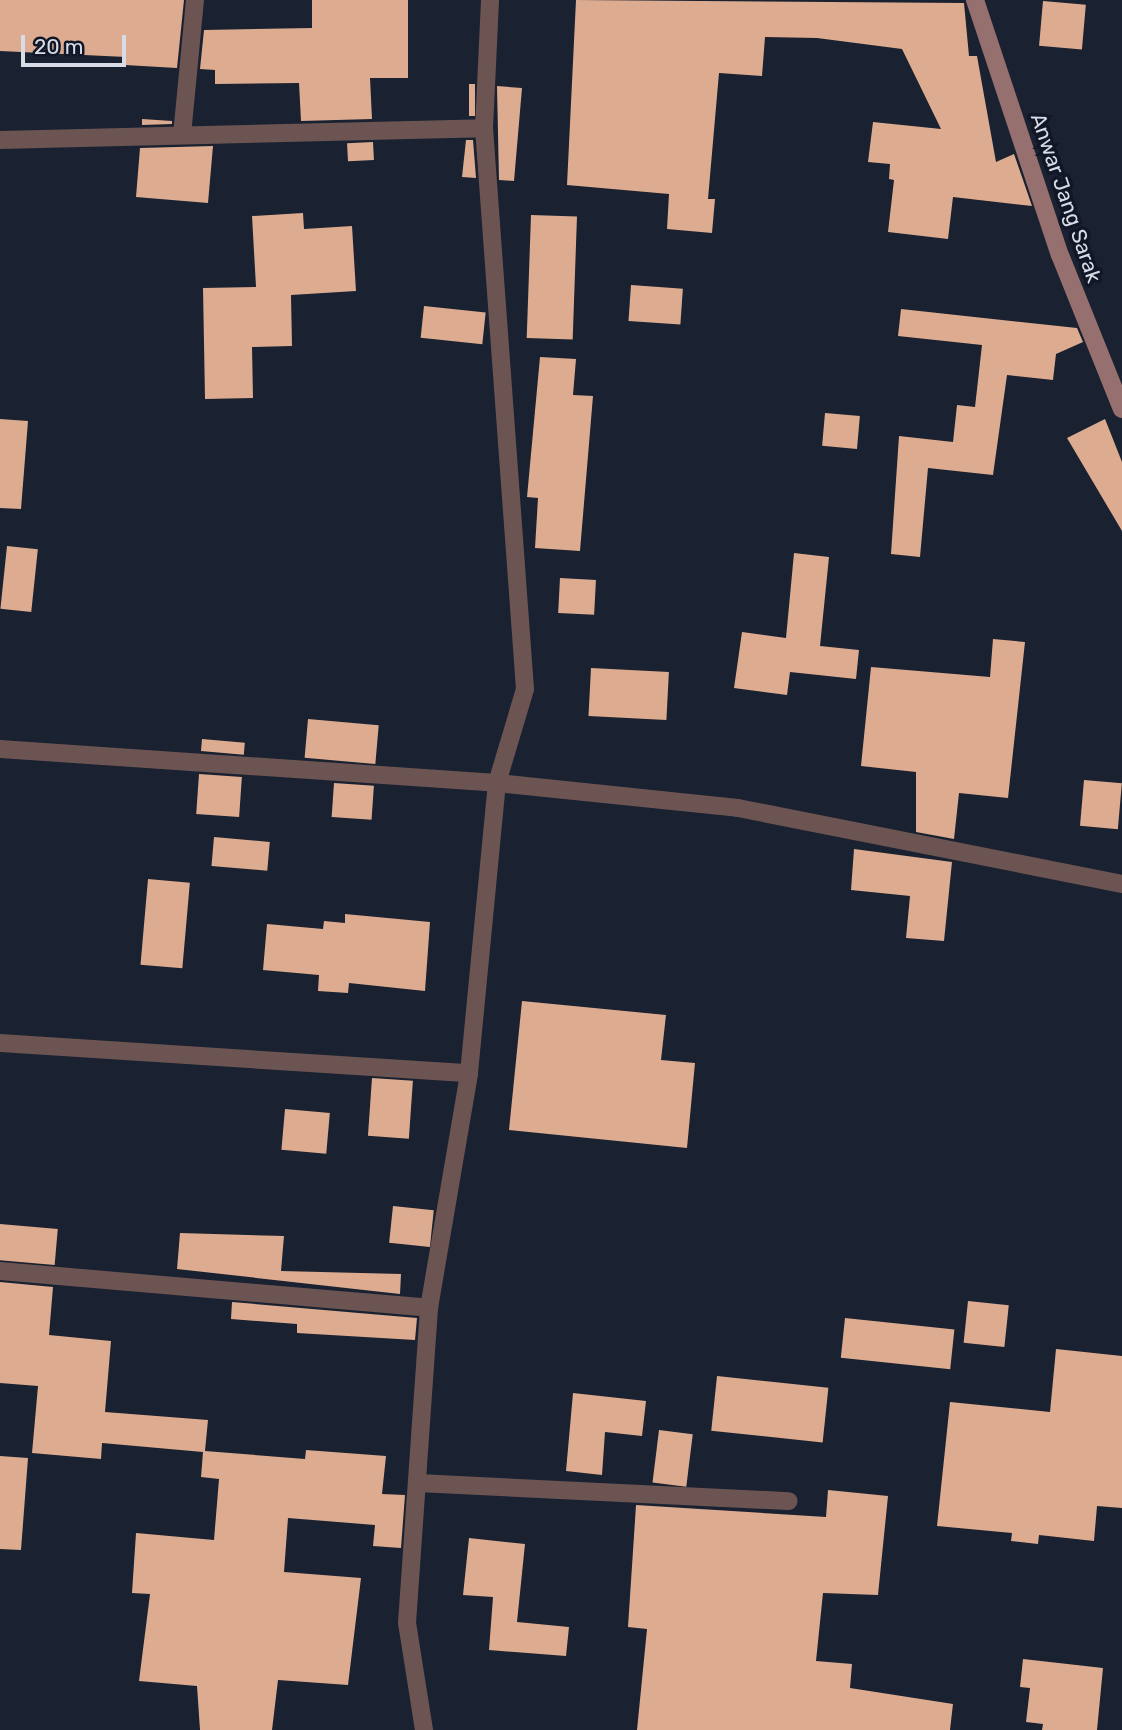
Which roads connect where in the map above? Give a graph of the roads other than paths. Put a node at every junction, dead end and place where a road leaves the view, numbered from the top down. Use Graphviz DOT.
graph roads {
  1 [pos="195,0"];
  2 [pos="490,0"];
  3 [pos="975,0"];
  4 [pos="484,128"];
  5 [pos="182,135"];
  6 [pos="0,140"];
  7 [pos="1122,409"];
  8 [pos="0,749"];
  9 [pos="497,783"];
  10 [pos="1122,884"];
  11 [pos="0,1043"];
  12 [pos="468,1073"];
  13 [pos="0,1271"];
  14 [pos="429,1308"];
  15 [pos="418,1483"];
  16 [pos="789,1501"];
  17 [pos="424,1730"];
  1 -- 5 [label="street"];
  2 -- 4 [label="street"];
  3 -- 7 [label="main road, Anwar Jang Sarak"];
  4 -- 5 [label="street"];
  4 -- 9 [label="street"];
  5 -- 6 [label="street"];
  8 -- 9 [label="street"];
  9 -- 10 [label="street"];
  9 -- 12 [label="street"];
  11 -- 12 [label="street"];
  12 -- 14 [label="street"];
  13 -- 14 [label="street"];
  14 -- 15 [label="street"];
  15 -- 16 [label="street"];
  15 -- 17 [label="street"];
}
